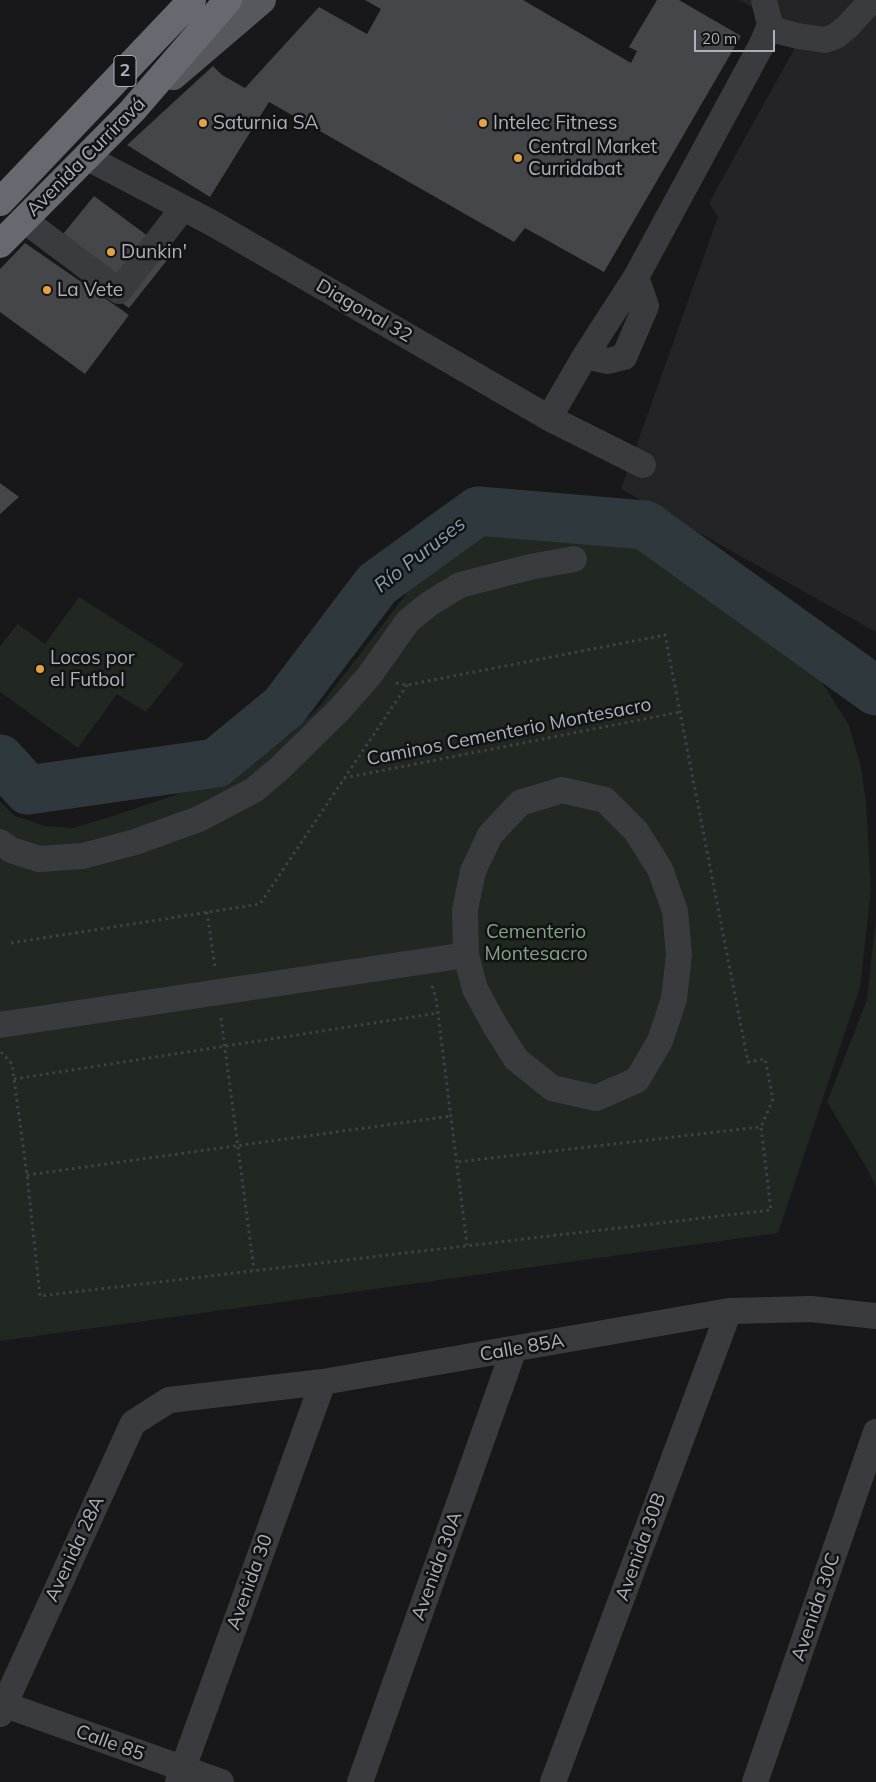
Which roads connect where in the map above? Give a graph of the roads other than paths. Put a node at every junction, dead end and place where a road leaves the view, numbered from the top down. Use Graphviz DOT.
graph roads {
  1 [pos="192,0"];
  2 [pos="228,0"];
  3 [pos="262,0"];
  4 [pos="764,0"];
  5 [pos="872,0"];
  6 [pos="770,25"];
  7 [pos="152,89"];
  8 [pos="86,157"];
  9 [pos="0,202"];
  10 [pos="183,208"];
  11 [pos="24,220"];
  12 [pos="0,244"];
  13 [pos="549,418"];
  14 [pos="643,464"];
  15 [pos="574,558"];
  16 [pos="0,842"];
  17 [pos="466,955"];
  18 [pos="0,1025"];
  19 [pos="729,1311"];
  20 [pos="876,1316"];
  21 [pos="514,1349"];
  22 [pos="323,1382"];
  23 [pos="169,1400"];
  24 [pos="876,1432"];
  25 [pos="1,1707"];
  26 [pos="180,1775"];
  27 [pos="221,1782"];
  28 [pos="360,1782"];
  29 [pos="553,1782"];
  30 [pos="755,1782"];
  1 -- 9 [label="highway, Avenida Curriravá / 2"];
  2 -- 7 [label="highway, Avenida Curriravá / 2"];
  3 -- 7 [label="main road"];
  4 -- 6 [label="street"];
  5 -- 6 [label="street"];
  6 -- 13 [label="street"];
  7 -- 8 [label="highway, Avenida Curriravá / 2"];
  8 -- 10 [label="street, Diagonal 32"];
  8 -- 11 [label="highway, Avenida Curriravá / 2"];
  10 -- 11 [label="street"];
  10 -- 13 [label="street, Diagonal 32"];
  11 -- 12 [label="highway, Avenida Curriravá / 2"];
  13 -- 14 [label="street, Diagonal 32"];
  15 -- 16 [label="street"];
  17 -- 17 [label="street"];
  17 -- 18 [label="street"];
  19 -- 20 [label="street, Calle 85A"];
  19 -- 21 [label="street, Calle 85A"];
  19 -- 29 [label="street, Avenida 30B"];
  21 -- 22 [label="street, Calle 85A"];
  21 -- 28 [label="street, Avenida 30A"];
  22 -- 23 [label="street, Calle 85A"];
  22 -- 26 [label="street, Avenida 30"];
  23 -- 25 [label="street, Avenida 28A"];
  24 -- 30 [label="street, Avenida 30C"];
  25 -- 26 [label="street, Calle 85"];
  26 -- 27 [label="street, Calle 85"];
}
